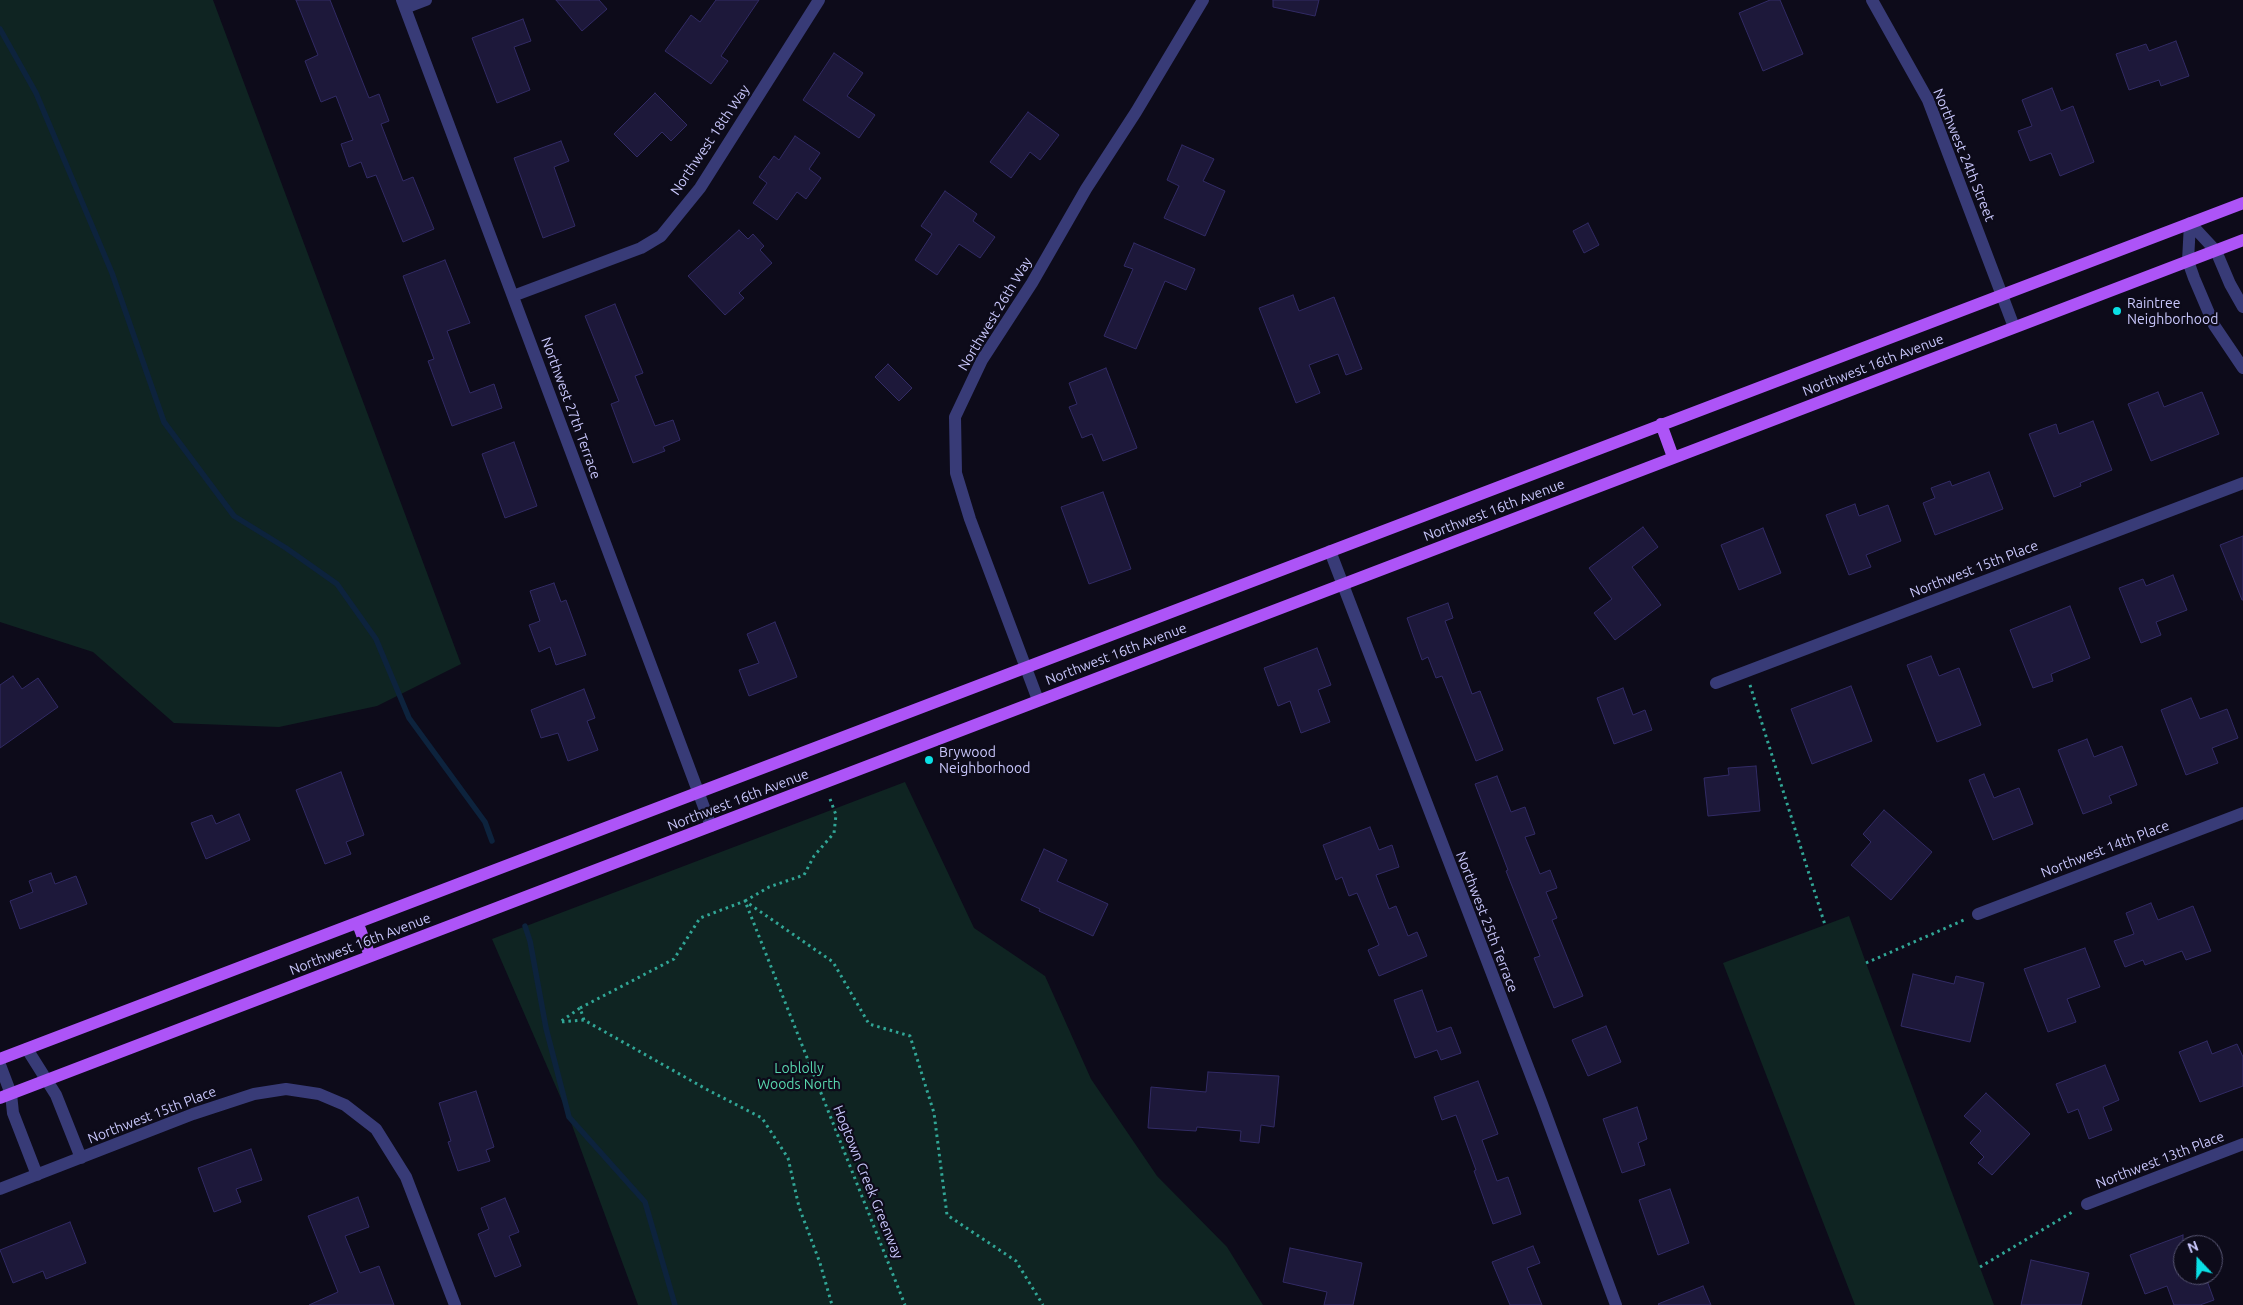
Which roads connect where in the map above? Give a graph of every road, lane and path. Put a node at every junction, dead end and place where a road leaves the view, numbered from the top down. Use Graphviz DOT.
graph roads {
  1 [pos="426,0"];
  2 [pos="819,0"];
  3 [pos="1203,0"];
  4 [pos="1872,0"];
  5 [pos="404,4"];
  6 [pos="2243,203"];
  7 [pos="2190,223"];
  8 [pos="2243,240"];
  9 [pos="2216,251"];
  10 [pos="2188,261"];
  11 [pos="2002,295"];
  12 [pos="513,296"];
  13 [pos="2243,307"];
  14 [pos="2014,327"];
  15 [pos="2243,368"];
  16 [pos="1661,424"];
  17 [pos="1673,458"];
  18 [pos="2243,483"];
  19 [pos="1330,551"];
  20 [pos="1342,584"];
  21 [pos="1026,668"];
  22 [pos="1746,671"];
  23 [pos="1716,683"];
  24 [pos="1038,700"];
  25 [pos="698,794"];
  26 [pos="830,799"];
  27 [pos="2243,813"];
  28 [pos="712,826"];
  29 [pos="745,901"];
  30 [pos="1978,914"];
  31 [pos="358,924"];
  32 [pos="1825,925"];
  33 [pos="370,956"];
  34 [pos="1866,963"];
  35 [pos="580,1008"];
  36 [pos="584,1020"];
  37 [pos="27,1049"];
  38 [pos="0,1059"];
  39 [pos="0,1065"];
  40 [pos="48,1080"];
  41 [pos="5,1096"];
  42 [pos="2243,1144"];
  43 [pos="81,1158"];
  44 [pos="37,1175"];
  45 [pos="0,1189"];
  46 [pos="2087,1204"];
  47 [pos="1980,1267"];
  48 [pos="455,1305"];
  49 [pos="832,1305"];
  50 [pos="905,1305"];
  51 [pos="1043,1305"];
  52 [pos="1616,1305"];
  1 -- 5 [label="street"];
  2 -- 12 [label="street, Northwest 18th Way"];
  3 -- 21 [label="street, Northwest 26th Way"];
  4 -- 11 [label="street, Northwest 24th Street"];
  5 -- 12 [label="street, Northwest 27th Terrace"];
  6 -- 7 [label="main road, Northwest 16th Avenue"];
  7 -- 9 [label="street"];
  7 -- 10 [label="street"];
  7 -- 11 [label="main road, Northwest 16th Avenue"];
  8 -- 9 [label="main road, Northwest 16th Avenue"];
  9 -- 10 [label="main road, Northwest 16th Avenue"];
  9 -- 13 [label="street"];
  10 -- 14 [label="main road, Northwest 16th Avenue"];
  10 -- 15 [label="street"];
  11 -- 14 [label="street, Northwest 24th Street"];
  11 -- 16 [label="main road, Northwest 16th Avenue"];
  12 -- 25 [label="street, Northwest 27th Terrace"];
  14 -- 17 [label="main road, Northwest 16th Avenue"];
  16 -- 17 [label="main road"];
  16 -- 19 [label="main road, Northwest 16th Avenue"];
  17 -- 20 [label="main road, Northwest 16th Avenue"];
  18 -- 22 [label="street, Northwest 15th Place"];
  19 -- 20 [label="street, Northwest 25th Terrace"];
  19 -- 21 [label="main road, Northwest 16th Avenue"];
  20 -- 24 [label="main road, Northwest 16th Avenue"];
  20 -- 52 [label="street, Northwest 25th Terrace"];
  21 -- 24 [label="street, Northwest 26th Way"];
  21 -- 25 [label="main road, Northwest 16th Avenue"];
  22 -- 23 [label="street, Northwest 15th Place"];
  22 -- 32 [label="path"];
  24 -- 28 [label="main road, Northwest 16th Avenue"];
  25 -- 28 [label="street, Northwest 27th Terrace"];
  25 -- 31 [label="main road, Northwest 16th Avenue"];
  26 -- 29 [label="path"];
  27 -- 30 [label="street, Northwest 14th Place"];
  28 -- 33 [label="main road, Northwest 16th Avenue"];
  29 -- 35 [label="path"];
  29 -- 50 [label="path, Hogtown Creek Greenway"];
  29 -- 51 [label="path"];
  30 -- 34 [label="path"];
  31 -- 33 [label="main road"];
  31 -- 37 [label="main road, Northwest 16th Avenue"];
  33 -- 40 [label="main road, Northwest 16th Avenue"];
  35 -- 36 [label="path"];
  35 -- 36 [label="path"];
  36 -- 49 [label="path"];
  37 -- 38 [label="main road, Northwest 16th Avenue"];
  37 -- 40 [label="street"];
  39 -- 41 [label="street"];
  40 -- 41 [label="main road, Northwest 16th Avenue"];
  40 -- 43 [label="street"];
  41 -- 44 [label="street"];
  42 -- 46 [label="street, Northwest 13th Place"];
  43 -- 44 [label="street, Northwest 15th Place"];
  43 -- 48 [label="street, Northwest 15th Place"];
  44 -- 45 [label="street, Northwest 15th Place"];
  46 -- 47 [label="path"];
}
